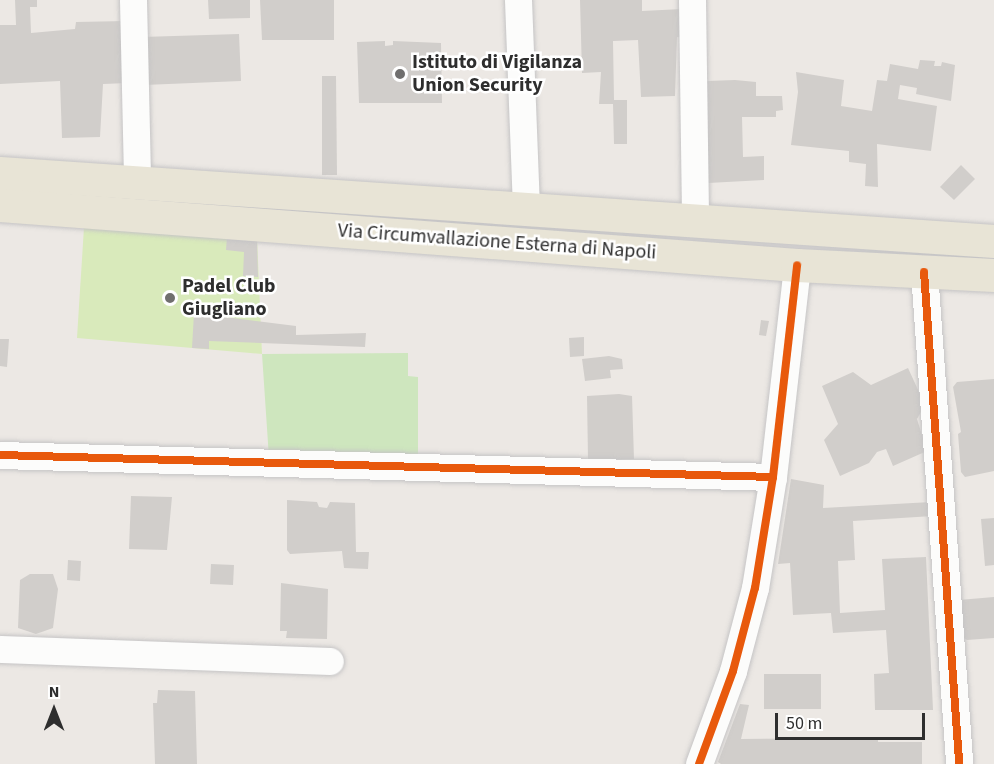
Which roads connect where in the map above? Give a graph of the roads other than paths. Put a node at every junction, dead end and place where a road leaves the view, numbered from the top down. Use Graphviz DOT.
graph roads {
  1 [pos="133,0"];
  2 [pos="518,0"];
  3 [pos="692,0"];
  4 [pos="0,173"];
  5 [pos="137,182"];
  6 [pos="0,205"];
  7 [pos="526,208"];
  8 [pos="695,221"];
  9 [pos="994,241"];
  10 [pos="797,265"];
  11 [pos="924,272"];
  12 [pos="994,275"];
  13 [pos="0,455"];
  14 [pos="773,477"];
  15 [pos="0,649"];
  16 [pos="330,661"];
  17 [pos="699,764"];
  18 [pos="959,764"];
  1 -- 5 [label="street"];
  2 -- 7 [label="street"];
  3 -- 8 [label="street"];
  4 -- 5 [label="main road, Via Circumvallazione Esterna di Napoli"];
  5 -- 7 [label="main road, Via Circumvallazione Esterna di Napoli"];
  6 -- 10 [label="main road, Via Circumvallazione Esterna di Napoli"];
  7 -- 8 [label="main road, Via Circumvallazione Esterna di Napoli"];
  8 -- 9 [label="main road, Via Circumvallazione Esterna di Napoli"];
  10 -- 11 [label="main road, Via Circumvallazione Esterna di Napoli"];
  10 -- 14 [label="street"];
  11 -- 12 [label="main road, Via Circumvallazione Esterna di Napoli"];
  11 -- 18 [label="street"];
  13 -- 14 [label="street"];
  14 -- 17 [label="street"];
  15 -- 16 [label="street"];
}
